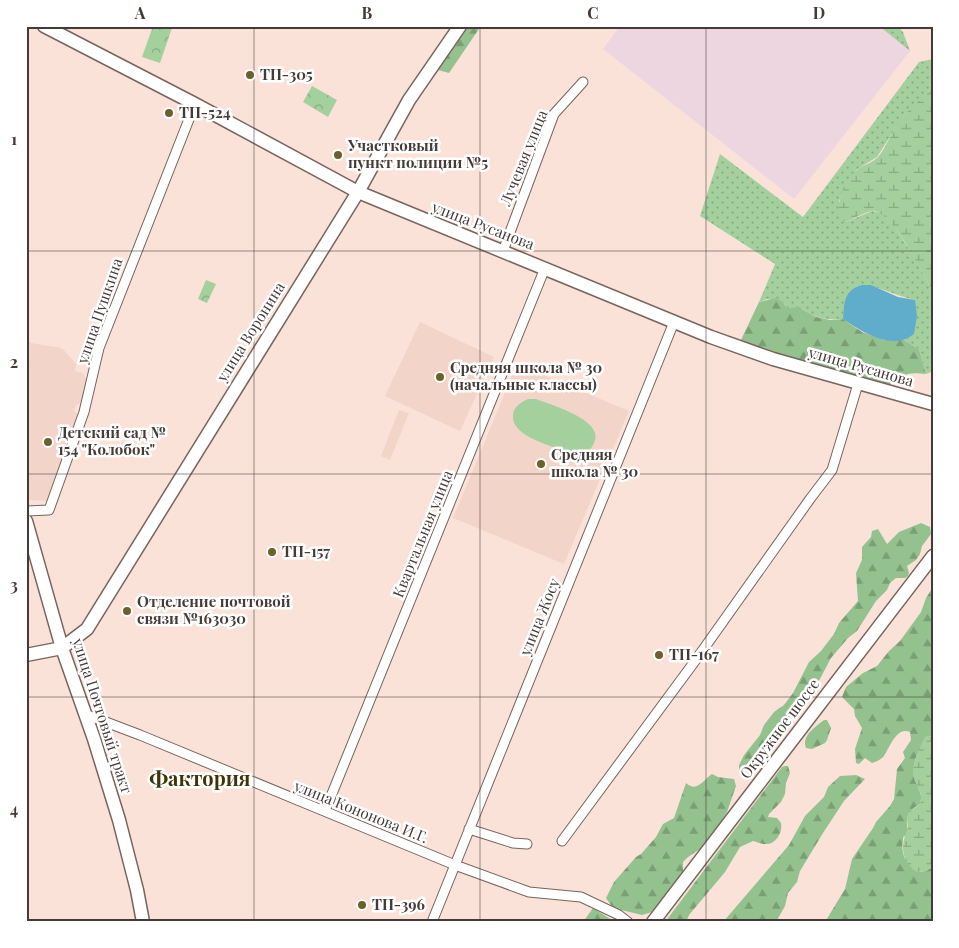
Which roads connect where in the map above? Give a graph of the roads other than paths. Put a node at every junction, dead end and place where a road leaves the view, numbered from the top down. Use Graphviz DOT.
graph roads {
  1 [pos="44,26"];
  2 [pos="460,26"];
  3 [pos="583,82"];
  4 [pos="195,104"];
  5 [pos="358,192"];
  6 [pos="503,251"];
  7 [pos="545,268"];
  8 [pos="674,322"];
  9 [pos="858,384"];
  10 [pos="933,404"];
  11 [pos="26,511"];
  12 [pos="26,521"];
  13 [pos="933,556"];
  14 [pos="62,648"];
  15 [pos="26,656"];
  16 [pos="85,716"];
  17 [pos="325,811"];
  18 [pos="469,829"];
  19 [pos="562,841"];
  20 [pos="527,844"];
  21 [pos="455,865"];
  22 [pos="143,922"];
  23 [pos="432,922"];
  24 [pos="628,922"];
  25 [pos="653,922"];
  1 -- 4 [label="street, улица Русанова"];
  2 -- 5 [label="street, улица Воронина"];
  3 -- 6 [label="street, Лучевая улица"];
  4 -- 5 [label="street, улица Русанова"];
  4 -- 11 [label="street, улица Пушкина"];
  5 -- 6 [label="street, улица Русанова"];
  5 -- 14 [label="street, улица Воронина"];
  6 -- 7 [label="street, улица Русанова"];
  7 -- 8 [label="street, улица Русанова"];
  7 -- 17 [label="street, Квартальная улица"];
  8 -- 9 [label="street, улица Русанова"];
  8 -- 18 [label="street, улица Жосу"];
  9 -- 10 [label="street, улица Русанова"];
  9 -- 19 [label="street"];
  12 -- 14 [label="street, улица Почтовый тракт"];
  13 -- 25 [label="street, Окружное шоссе"];
  14 -- 15 [label="street"];
  14 -- 16 [label="street, улица Почтовый тракт"];
  16 -- 17 [label="street, улица Кононова И.Г."];
  16 -- 22 [label="street, улица Почтовый тракт"];
  17 -- 21 [label="street, улица Кононова И.Г."];
  18 -- 20 [label="street"];
  18 -- 21 [label="street, улица Жосу"];
  21 -- 23 [label="street, улица Жосу"];
  21 -- 24 [label="street, улица Кононова И.Г."];
}
